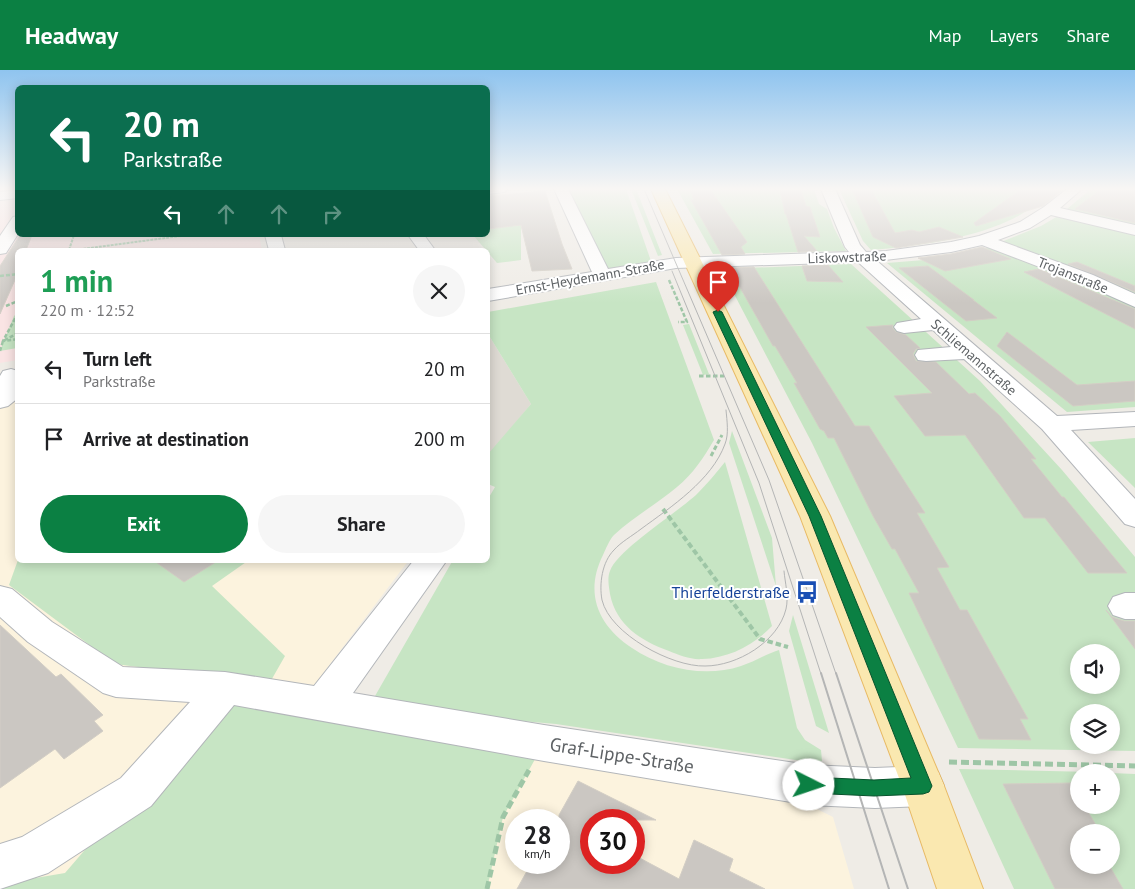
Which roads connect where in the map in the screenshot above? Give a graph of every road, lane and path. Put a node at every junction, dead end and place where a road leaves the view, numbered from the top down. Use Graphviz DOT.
graph roads {
  1 [pos="14,227"];
  2 [pos="579,227"];
  3 [pos="668,227"];
  4 [pos="844,227"];
  5 [pos="1019,227"];
  6 [pos="173,237"];
  7 [pos="417,237"];
  8 [pos="983,240"];
  9 [pos="89,248"];
  10 [pos="426,248"];
  11 [pos="0,249"];
  12 [pos="862,257"];
  13 [pos="788,260"];
  14 [pos="600,271"];
  15 [pos="680,271"];
  16 [pos="15,274"];
  17 [pos="0,276"];
  18 [pos="800,277"];
  19 [pos="490,295"];
  20 [pos="1135,301"];
  21 [pos="15,302"];
  22 [pos="6,306"];
  23 [pos="15,319"];
  24 [pos="678,322"];
  25 [pos="937,324"];
  26 [pos="904,327"];
  27 [pos="15,335"];
  28 [pos="15,339"];
  29 [pos="3,341"];
  30 [pos="0,351"];
  31 [pos="969,352"];
  32 [pos="926,355"];
  33 [pos="9,376"];
  34 [pos="699,376"];
  35 [pos="733,376"];
  36 [pos="0,401"];
  37 [pos="1135,419"];
  38 [pos="1057,431"];
  39 [pos="1135,434"];
  40 [pos="722,435"];
  41 [pos="711,456"];
  42 [pos="663,509"];
  43 [pos="1135,517"];
  44 [pos="429,563"];
  45 [pos="5,609"];
  46 [pos="788,647"];
  47 [pos="225,688"];
  48 [pos="322,705"];
  49 [pos="544,743"];
  50 [pos="1135,766"];
  51 [pos="936,774"];
  52 [pos="0,867"];
  53 [pos="487,889"];
  54 [pos="960,889"];
  1 -- 11 [label="street"];
  2 -- 14 [label="street"];
  3 -- 15 [label="main road"];
  4 -- 12 [label="street, Schliemannstraße"];
  5 -- 8 [label="street, Liskowstraße"];
  6 -- 9 [label="path"];
  7 -- 10 [label="street"];
  8 -- 12 [label="street, Liskowstraße"];
  8 -- 20 [label="street, Trojanstraße"];
  12 -- 13 [label="street, Liskowstraße"];
  12 -- 25 [label="street, Schliemannstraße"];
  13 -- 15 [label="street, Liskowstraße"];
  13 -- 18 [label="street"];
  14 -- 15 [label="street, Ernst-Heydemann-Straße"];
  14 -- 19 [label="street, Ernst-Heydemann-Straße"];
  15 -- 24 [label="path"];
  15 -- 51 [label="main road"];
  16 -- 17 [label="path"];
  21 -- 22 [label="path"];
  23 -- 29 [label="path"];
  25 -- 26 [label="street"];
  25 -- 31 [label="street, Schliemannstraße"];
  27 -- 29 [label="path"];
  28 -- 29 [label="path"];
  29 -- 30 [label="path"];
  31 -- 32 [label="street"];
  31 -- 38 [label="street, Schliemannstraße"];
  33 -- 36 [label="street"];
  34 -- 35 [label="path"];
  37 -- 38 [label="street"];
  38 -- 39 [label="street"];
  38 -- 43 [label="street, Schliemannstraße"];
  40 -- 41 [label="path"];
  42 -- 46 [label="path"];
  44 -- 48 [label="street"];
  45 -- 47 [label="street, Graf-Lippe-Straße"];
  47 -- 48 [label="street, Graf-Lippe-Straße"];
  47 -- 52 [label="street"];
  48 -- 49 [label="street, Graf-Lippe-Straße"];
  49 -- 51 [label="street, Graf-Lippe-Straße"];
  49 -- 53 [label="path"];
  50 -- 51 [label="path"];
  51 -- 54 [label="main road"];
}
